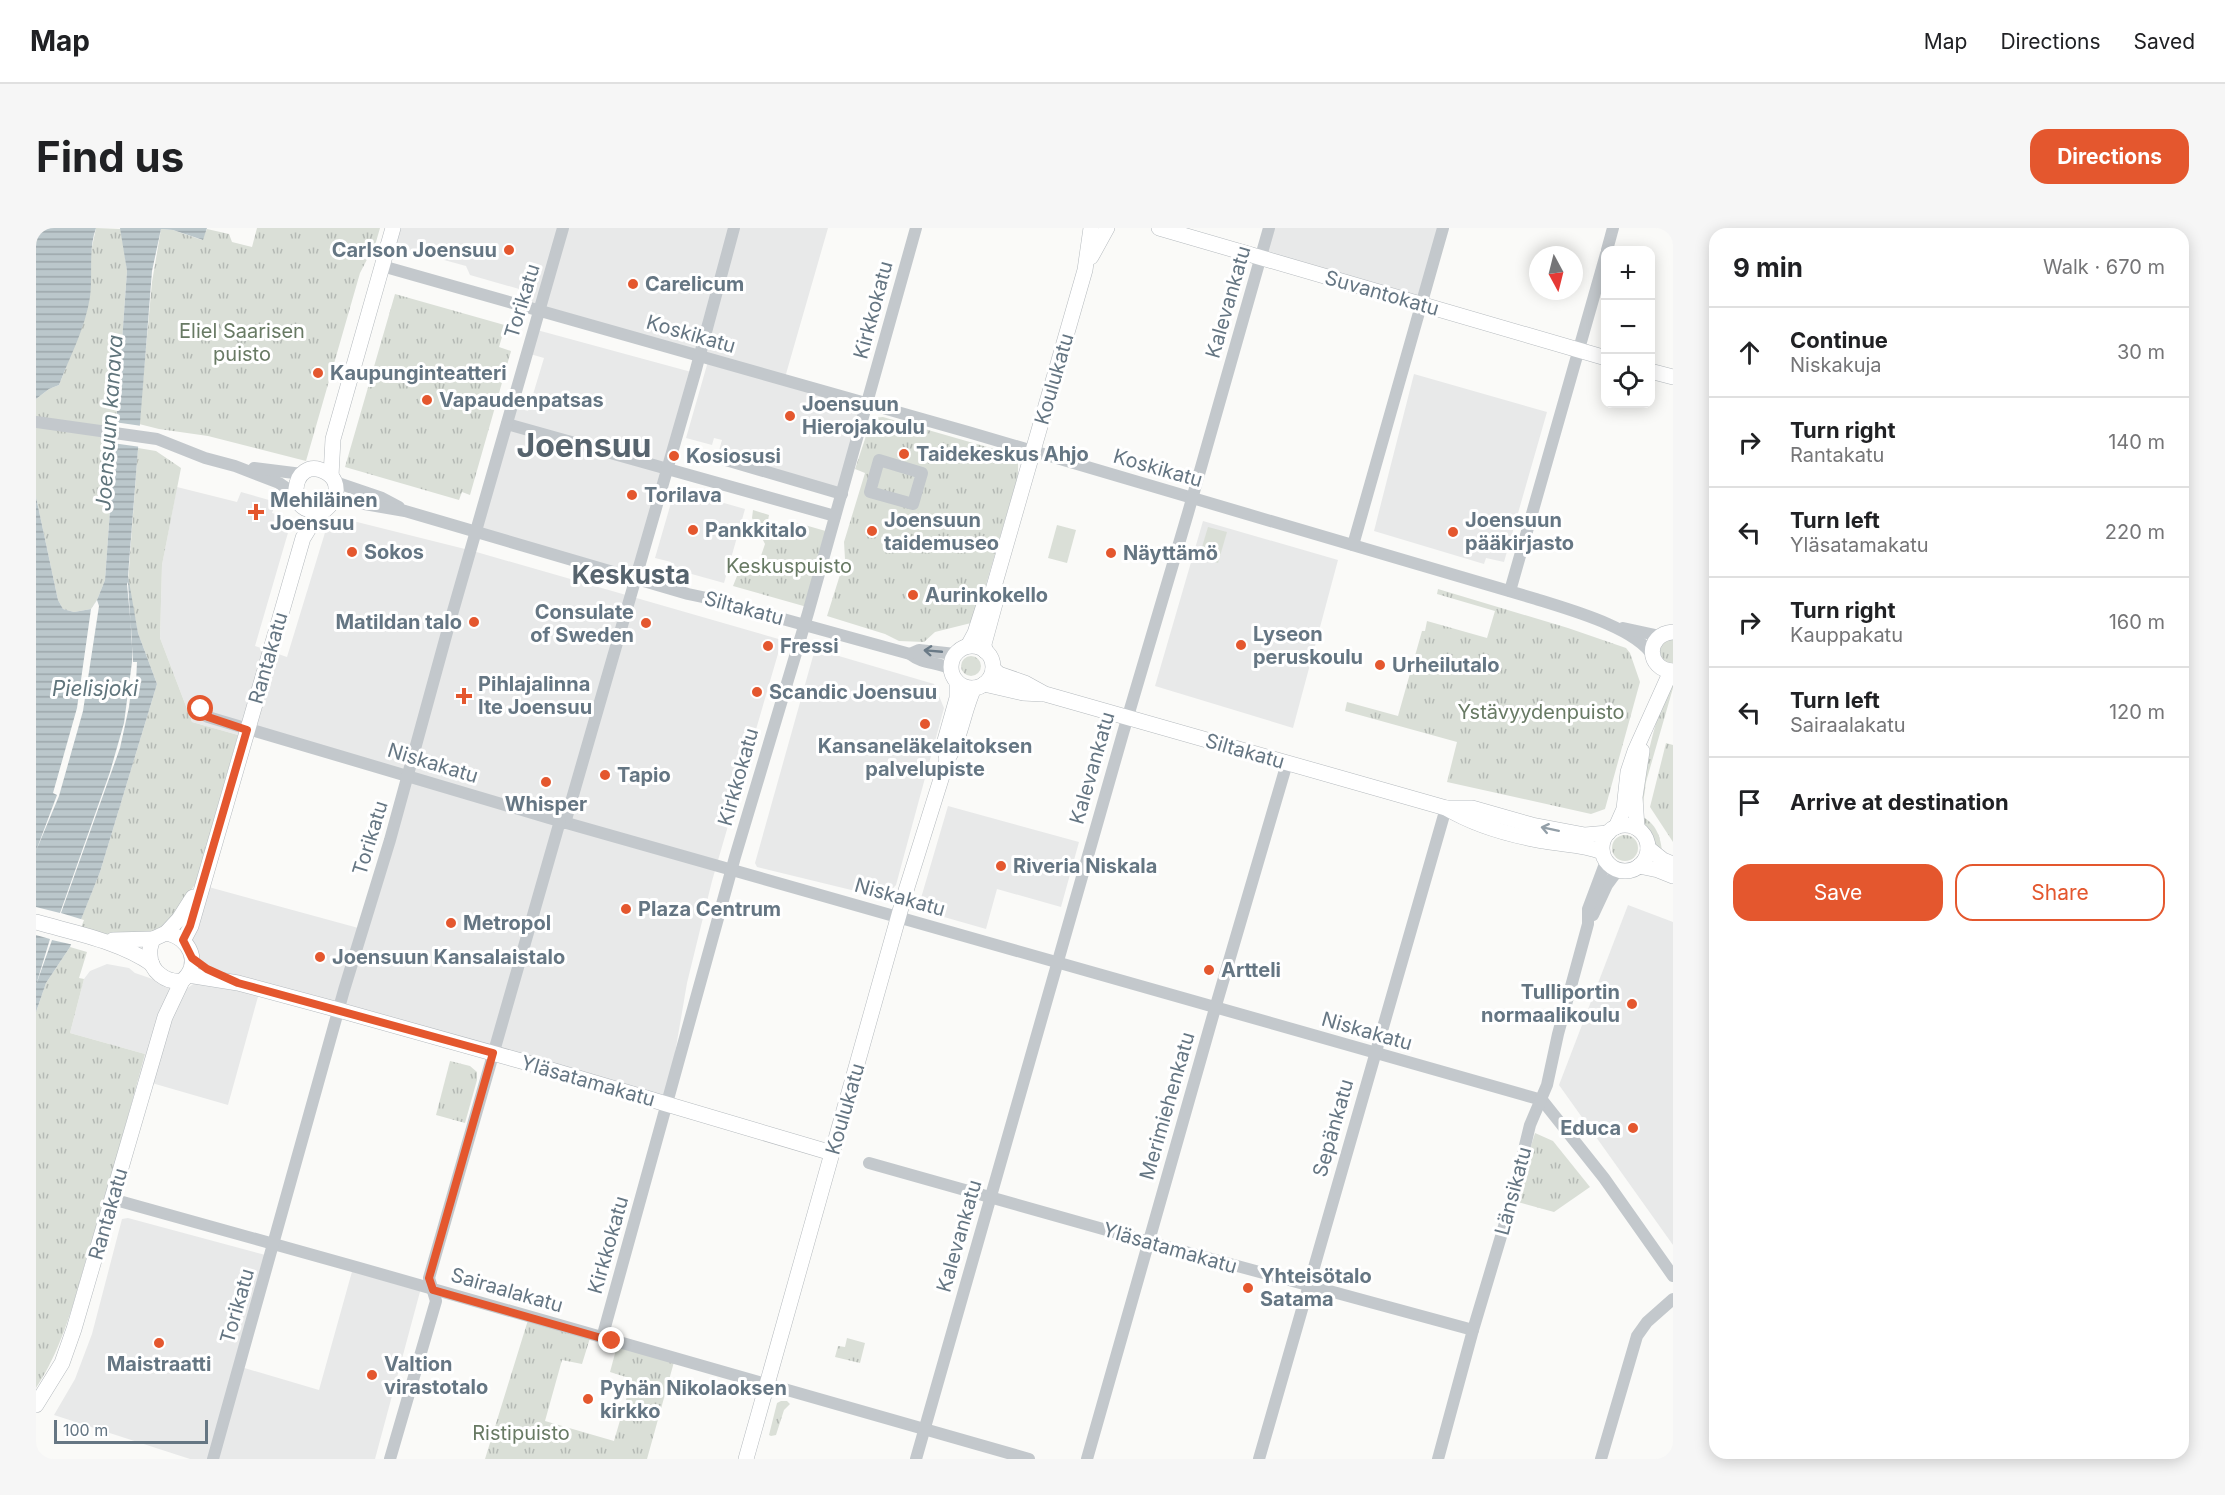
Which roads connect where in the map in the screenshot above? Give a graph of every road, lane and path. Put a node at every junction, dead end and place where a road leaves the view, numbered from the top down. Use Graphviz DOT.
graph roads {
  1 [pos="393,228"];
  2 [pos="563,228"];
  3 [pos="734,228"];
  4 [pos="916,228"];
  5 [pos="1091,228"];
  6 [pos="1107,228"];
  7 [pos="1159,228"];
  8 [pos="1269,228"];
  9 [pos="1443,228"];
  10 [pos="1613,228"];
  11 [pos="1608,246"];
  12 [pos="1261,258"];
  13 [pos="382,266"];
  14 [pos="1085,270"];
  15 [pos="1601,270"];
  16 [pos="1421,304"];
  17 [pos="540,311"];
  18 [pos="1578,350"];
  19 [pos="699,357"];
  20 [pos="1601,357"];
  21 [pos="1655,372"];
  22 [pos="1673,377"];
  23 [pos="868,404"];
  24 [pos="36,422"];
  25 [pos="507,424"];
  26 [pos="333,440"];
  27 [pos="1034,452"];
  28 [pos="718,458"];
  29 [pos="235,466"];
  30 [pos="667,467"];
  31 [pos="305,472"];
  32 [pos="333,479"];
  33 [pos="842,494"];
  34 [pos="296,497"];
  35 [pos="1192,498"];
  36 [pos="331,503"];
  37 [pos="913,504"];
  38 [pos="405,511"];
  39 [pos="835,516"];
  40 [pos="475,532"];
  41 [pos="303,538"];
  42 [pos="1353,545"];
  43 [pos="635,579"];
  44 [pos="993,590"];
  45 [pos="1510,591"];
  46 [pos="804,624"];
  47 [pos="1610,624"];
  48 [pos="1669,630"];
  49 [pos="962,650"];
  50 [pos="985,651"];
  51 [pos="910,654"];
  52 [pos="1664,666"];
  53 [pos="993,669"];
  54 [pos="954,676"];
  55 [pos="979,686"];
  56 [pos="1045,694"];
  57 [pos="200,706"];
  58 [pos="1128,717"];
  59 [pos="247,730"];
  60 [pos="1645,731"];
  61 [pos="946,760"];
  62 [pos="1287,763"];
  63 [pos="408,776"];
  64 [pos="1446,808"];
  65 [pos="562,822"];
  66 [pos="1637,828"];
  67 [pos="1612,830"];
  68 [pos="1648,848"];
  69 [pos="1609,861"];
  70 [pos="1673,864"];
  71 [pos="1639,866"];
  72 [pos="732,869"];
  73 [pos="1673,876"];
  74 [pos="203,882"];
  75 [pos="898,917"];
  76 [pos="36,922"];
  77 [pos="159,936"];
  78 [pos="94,939"];
  79 [pos="183,940"];
  80 [pos="192,958"];
  81 [pos="1058,963"];
  82 [pos="156,969"];
  83 [pos="185,978"];
  84 [pos="238,983"];
  85 [pos="1216,1007"];
  86 [pos="339,1010"];
  87 [pos="165,1017"];
  88 [pos="493,1053"];
  89 [pos="1375,1053"];
  90 [pos="1542,1100"];
  91 [pos="668,1104"];
  92 [pos="832,1152"];
  93 [pos="869,1163"];
  94 [pos="990,1197"];
  95 [pos="112,1199"];
  96 [pos="1149,1242"];
  97 [pos="274,1244"];
  98 [pos="1673,1276"];
  99 [pos="1308,1286"];
  100 [pos="433,1290"];
  101 [pos="1673,1299"];
  102 [pos="1473,1330"];
  103 [pos="602,1338"];
  104 [pos="767,1385"];
  105 [pos="36,1405"];
  106 [pos="925,1429"];
  107 [pos="213,1459"];
  108 [pos="390,1459"];
  109 [pos="746,1459"];
  110 [pos="916,1459"];
  111 [pos="1029,1459"];
  112 [pos="1087,1459"];
  113 [pos="1259,1459"];
  114 [pos="1438,1459"];
  115 [pos="1601,1459"];
  1 -- 13 [label="main road"];
  2 -- 17 [label="street, Torikatu"];
  3 -- 19 [label="street"];
  4 -- 23 [label="street, Kirkkokatu"];
  5 -- 14 [label="main road, Koulukatu"];
  6 -- 14 [label="main road, Koulukatu"];
  7 -- 12 [label="main road, Suvantokatu"];
  8 -- 12 [label="street, Kalevankatu"];
  9 -- 16 [label="street"];
  10 -- 11 [label="street"];
  12 -- 16 [label="main road, Suvantokatu"];
  12 -- 35 [label="street, Kalevankatu"];
  13 -- 17 [label="street, Koskikatu"];
  13 -- 26 [label="main road"];
  14 -- 27 [label="main road, Koulukatu"];
  15 -- 18 [label="street"];
  16 -- 18 [label="main road, Suvantokatu"];
  16 -- 42 [label="street"];
  17 -- 19 [label="street, Koskikatu"];
  17 -- 25 [label="street, Torikatu"];
  18 -- 20 [label="main road, Suvantokatu"];
  18 -- 45 [label="street"];
  19 -- 23 [label="street, Koskikatu"];
  19 -- 30 [label="street"];
  21 -- 22 [label="main road"];
  23 -- 27 [label="street, Koskikatu"];
  23 -- 33 [label="street, Kirkkokatu"];
  24 -- 29 [label="street"];
  25 -- 30 [label="street"];
  25 -- 40 [label="street, Torikatu"];
  26 -- 31 [label="main road"];
  26 -- 32 [label="main road"];
  27 -- 35 [label="street, Koskikatu"];
  27 -- 44 [label="main road, Koulukatu"];
  28 -- 33 [label="street"];
  29 -- 31 [label="street"];
  29 -- 34 [label="street"];
  30 -- 39 [label="street"];
  30 -- 43 [label="street"];
  31 -- 32 [label="main road"];
  31 -- 34 [label="main road"];
  32 -- 36 [label="main road"];
  32 -- 38 [label="street, Siltakatu"];
  33 -- 39 [label="street, Kirkkokatu"];
  34 -- 36 [label="main road"];
  34 -- 41 [label="main road, Rantakatu"];
  35 -- 42 [label="street, Koskikatu"];
  35 -- 58 [label="street, Kalevankatu"];
  36 -- 38 [label="street, Siltakatu"];
  36 -- 41 [label="main road, Rantakatu"];
  37 -- 37 [label="street"];
  38 -- 40 [label="street, Siltakatu"];
  39 -- 46 [label="street, Kirkkokatu"];
  40 -- 43 [label="street, Siltakatu"];
  40 -- 63 [label="street, Torikatu"];
  41 -- 59 [label="main road, Rantakatu"];
  42 -- 45 [label="street, Koskikatu"];
  43 -- 46 [label="street, Siltakatu"];
  43 -- 65 [label="street"];
  44 -- 49 [label="main road, Koulukatu"];
  44 -- 50 [label="main road, Koulukatu"];
  45 -- 47 [label="street, Koskikatu"];
  46 -- 51 [label="street, Siltakatu"];
  46 -- 72 [label="street, Kirkkokatu"];
  47 -- 48 [label="street, Koskikatu"];
  47 -- 52 [label="street, Koskikatu"];
  48 -- 52 [label="main road"];
  49 -- 50 [label="main road"];
  49 -- 51 [label="street, Siltakatu, one-way"];
  49 -- 54 [label="main road"];
  50 -- 53 [label="main road"];
  51 -- 54 [label="street, Siltakatu"];
  52 -- 60 [label="main road"];
  53 -- 55 [label="main road"];
  53 -- 56 [label="main road, Siltakatu"];
  54 -- 55 [label="main road"];
  54 -- 61 [label="main road, Koulukatu"];
  55 -- 56 [label="main road, Siltakatu"];
  55 -- 61 [label="main road, Koulukatu"];
  56 -- 58 [label="main road, Siltakatu"];
  57 -- 59 [label="street, Niskakatu"];
  58 -- 62 [label="main road, Siltakatu"];
  58 -- 81 [label="street, Kalevankatu"];
  59 -- 63 [label="street, Niskakatu"];
  59 -- 74 [label="main road, Rantakatu"];
  60 -- 66 [label="main road"];
  60 -- 67 [label="main road"];
  61 -- 75 [label="main road, Koulukatu"];
  62 -- 64 [label="main road, Siltakatu"];
  62 -- 85 [label="street, Merimiehenkatu"];
  63 -- 65 [label="street, Niskakatu"];
  63 -- 86 [label="street, Torikatu"];
  67 -- 64 [label="main road, Siltakatu, one-way"];
  64 -- 69 [label="main road, Siltakatu"];
  64 -- 89 [label="street, Sepänkatu"];
  65 -- 72 [label="street, Niskakatu"];
  65 -- 88 [label="street"];
  66 -- 67 [label="main road"];
  66 -- 68 [label="main road"];
  67 -- 69 [label="main road"];
  68 -- 70 [label="main road"];
  68 -- 71 [label="main road"];
  69 -- 71 [label="main road"];
  69 -- 90 [label="street, Länsikatu"];
  71 -- 73 [label="main road"];
  72 -- 75 [label="street, Niskakatu"];
  72 -- 91 [label="street, Kirkkokatu"];
  74 -- 77 [label="main road, Rantakatu"];
  74 -- 79 [label="main road, Rantakatu"];
  75 -- 81 [label="street, Niskakatu"];
  75 -- 92 [label="main road, Koulukatu"];
  76 -- 78 [label="main road"];
  77 -- 78 [label="main road"];
  77 -- 79 [label="main road"];
  77 -- 82 [label="main road"];
  78 -- 82 [label="main road"];
  79 -- 80 [label="main road"];
  80 -- 83 [label="main road"];
  80 -- 84 [label="main road, Yläsatamakatu"];
  81 -- 85 [label="street, Niskakatu"];
  81 -- 94 [label="street, Kalevankatu"];
  82 -- 83 [label="main road"];
  82 -- 87 [label="main road, Rantakatu"];
  83 -- 84 [label="main road, Yläsatamakatu"];
  83 -- 87 [label="main road, Rantakatu"];
  84 -- 86 [label="main road, Yläsatamakatu"];
  85 -- 89 [label="street, Niskakatu"];
  85 -- 96 [label="street, Merimiehenkatu"];
  86 -- 88 [label="main road, Yläsatamakatu"];
  86 -- 97 [label="street, Torikatu"];
  87 -- 95 [label="main road, Rantakatu"];
  88 -- 91 [label="main road, Yläsatamakatu"];
  88 -- 100 [label="street"];
  89 -- 90 [label="street, Niskakatu"];
  89 -- 99 [label="street, Sepänkatu"];
  90 -- 98 [label="street"];
  90 -- 102 [label="street, Länsikatu"];
  91 -- 92 [label="main road, Yläsatamakatu"];
  91 -- 103 [label="street, Kirkkokatu"];
  92 -- 104 [label="main road, Koulukatu"];
  93 -- 94 [label="street, Yläsatamakatu"];
  94 -- 96 [label="street, Yläsatamakatu"];
  94 -- 106 [label="street, Kalevankatu"];
  95 -- 97 [label="street, Sairaalakatu"];
  95 -- 105 [label="main road, Rantakatu"];
  96 -- 99 [label="street, Yläsatamakatu"];
  96 -- 112 [label="street, Merimiehenkatu"];
  97 -- 100 [label="street, Sairaalakatu"];
  97 -- 107 [label="street, Torikatu"];
  99 -- 102 [label="street, Yläsatamakatu"];
  99 -- 113 [label="street, Sepänkatu"];
  100 -- 103 [label="street, Sairaalakatu"];
  100 -- 108 [label="street"];
  101 -- 115 [label="street"];
  102 -- 114 [label="street, Länsikatu"];
  103 -- 104 [label="street, Sairaalakatu"];
  104 -- 106 [label="street, Sairaalakatu"];
  104 -- 109 [label="main road, Koulukatu"];
  106 -- 110 [label="street, Kalevankatu"];
  106 -- 111 [label="street, Sairaalakatu"];
}
